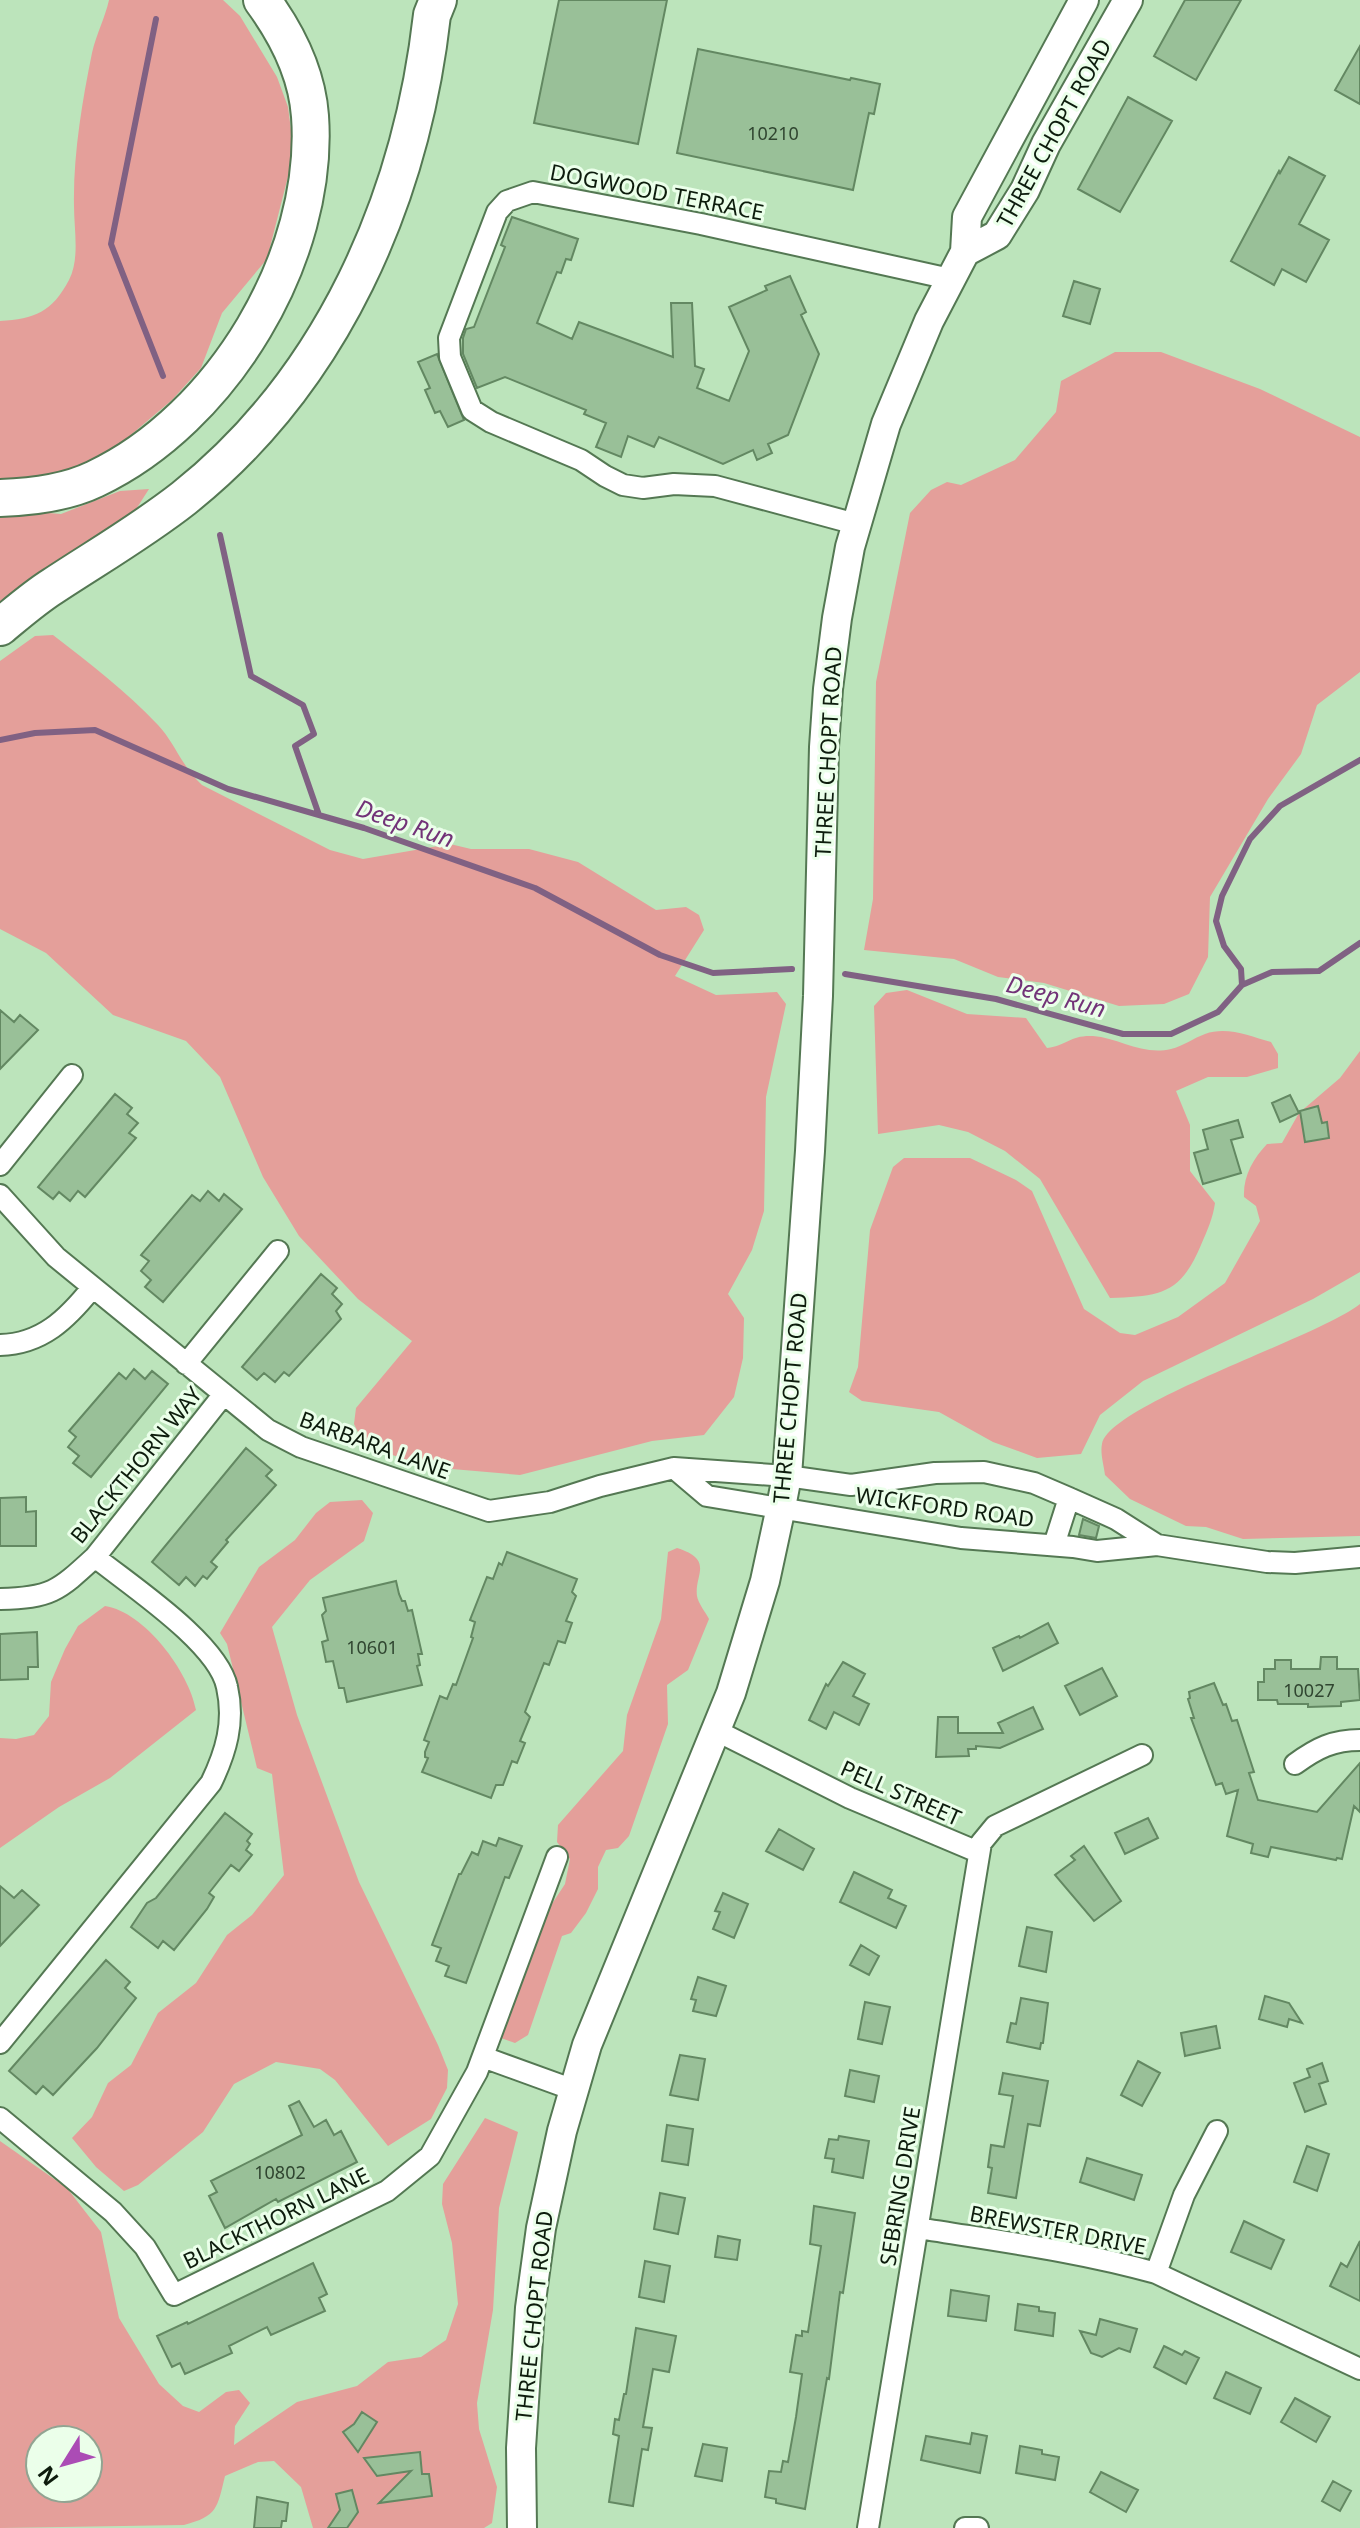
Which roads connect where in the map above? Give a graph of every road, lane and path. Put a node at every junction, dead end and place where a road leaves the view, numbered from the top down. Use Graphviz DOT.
graph roads {
  1 [pos="262,0"];
  2 [pos="438,0"];
  3 [pos="1084,0"];
  4 [pos="1128,0"];
  5 [pos="965,252"];
  6 [pos="950,279"];
  7 [pos="0,498"];
  8 [pos="856,524"];
  9 [pos="0,627"];
  10 [pos="72,1075"];
  11 [pos="0,1165"];
  12 [pos="0,1195"];
  13 [pos="278,1251"];
  14 [pos="92,1288"];
  15 [pos="0,1345"];
  16 [pos="186,1364"];
  17 [pos="224,1394"];
  18 [pos="674,1468"];
  19 [pos="787,1476"];
  20 [pos="1069,1498"];
  21 [pos="781,1507"];
  22 [pos="1054,1545"];
  23 [pos="1157,1545"];
  24 [pos="95,1557"];
  25 [pos="1360,1557"];
  26 [pos="0,1599"];
  27 [pos="717,1731"];
  28 [pos="1360,1740"];
  29 [pos="1142,1755"];
  30 [pos="1295,1764"];
  31 [pos="978,1852"];
  32 [pos="557,1857"];
  33 [pos="0,2043"];
  34 [pos="483,2057"];
  35 [pos="574,2090"];
  36 [pos="0,2118"];
  37 [pos="1217,2131"];
  38 [pos="918,2228"];
  39 [pos="1156,2273"];
  40 [pos="1360,2369"];
  41 [pos="522,2528"];
  42 [pos="868,2528"];
  43 [pos="965,2528"];
  44 [pos="978,2528"];
  1 -- 7 [label="highway"];
  2 -- 9 [label="highway"];
  3 -- 5 [label="main road, THREE CHOPT ROAD"];
  4 -- 5 [label="main road, THREE CHOPT ROAD"];
  5 -- 6 [label="main road, THREE CHOPT ROAD"];
  6 -- 8 [label="main road, THREE CHOPT ROAD"];
  6 -- 8 [label="street, DOGWOOD TERRACE"];
  8 -- 19 [label="main road, THREE CHOPT ROAD"];
  10 -- 11 [label="street"];
  12 -- 14 [label="street, BARBARA LANE"];
  13 -- 16 [label="street"];
  14 -- 15 [label="street"];
  14 -- 16 [label="street, BARBARA LANE"];
  16 -- 17 [label="street, BARBARA LANE"];
  17 -- 18 [label="street, BARBARA LANE"];
  17 -- 24 [label="street, BLACKTHORN WAY"];
  18 -- 19 [label="street, BARBARA LANE"];
  18 -- 21 [label="street"];
  19 -- 20 [label="street, WICKFORD ROAD"];
  19 -- 21 [label="main road, THREE CHOPT ROAD"];
  20 -- 22 [label="street, WICKFORD ROAD"];
  20 -- 23 [label="street"];
  21 -- 22 [label="street, WICKFORD ROAD"];
  21 -- 27 [label="main road, THREE CHOPT ROAD"];
  22 -- 23 [label="street"];
  23 -- 25 [label="street"];
  24 -- 26 [label="street, BLACKTHORN WAY"];
  24 -- 33 [label="street"];
  27 -- 31 [label="street, PELL STREET"];
  27 -- 35 [label="main road, THREE CHOPT ROAD"];
  28 -- 30 [label="street"];
  29 -- 31 [label="street, PELL STREET"];
  31 -- 38 [label="street, SEBRING DRIVE"];
  32 -- 34 [label="street, BLACKTHORN LANE"];
  34 -- 35 [label="street"];
  34 -- 36 [label="street, BLACKTHORN LANE"];
  35 -- 41 [label="main road, THREE CHOPT ROAD"];
  37 -- 39 [label="street"];
  38 -- 39 [label="street, BREWSTER DRIVE"];
  38 -- 42 [label="street, SEBRING DRIVE"];
  39 -- 40 [label="street, BREWSTER DRIVE"];
  43 -- 44 [label="street"];
}
